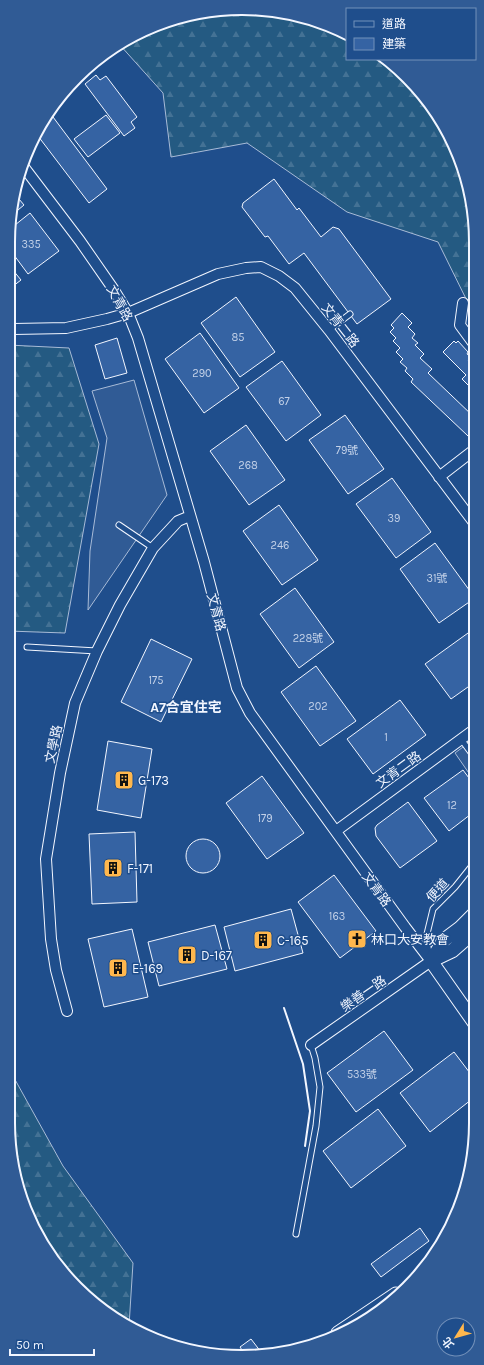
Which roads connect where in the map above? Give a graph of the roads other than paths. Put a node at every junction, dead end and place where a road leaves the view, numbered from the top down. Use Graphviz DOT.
graph roads {
  1 [pos="27,170"];
  2 [pos="464,303"];
  3 [pos="128,313"];
  4 [pos="350,314"];
  5 [pos="15,329"];
  6 [pos="329,330"];
  7 [pos="469,337"];
  8 [pos="469,454"];
  9 [pos="439,477"];
  10 [pos="190,516"];
  11 [pos="469,516"];
  12 [pos="119,525"];
  13 [pos="153,548"];
  14 [pos="27,647"];
  15 [pos="97,651"];
  16 [pos="469,734"];
  17 [pos="461,740"];
  18 [pos="469,750"];
  19 [pos="336,831"];
  20 [pos="469,870"];
  21 [pos="469,919"];
  22 [pos="469,936"];
  23 [pos="431,961"];
  24 [pos="67,1011"];
  25 [pos="469,1015"];
  26 [pos="311,1045"];
  27 [pos="296,1234"];
  1 -- 3 [label="street, 文青路"];
  2 -- 7 [label="street"];
  3 -- 5 [label="street, 文青二路"];
  3 -- 6 [label="street, 文青二路"];
  3 -- 10 [label="street, 文青路"];
  4 -- 6 [label="lane"];
  6 -- 9 [label="street, 文青二路"];
  8 -- 9 [label="street"];
  9 -- 11 [label="street, 文青二路"];
  10 -- 13 [label="street, 文學路"];
  10 -- 19 [label="street, 文青路"];
  12 -- 13 [label="lane"];
  13 -- 15 [label="street, 文學路"];
  14 -- 15 [label="lane"];
  15 -- 24 [label="street, 文學路"];
  16 -- 17 [label="street, 文青二路"];
  17 -- 18 [label="lane"];
  17 -- 19 [label="street, 文青二路"];
  19 -- 23 [label="street, 文青路"];
  20 -- 23 [label="lane, 便道"];
  21 -- 23 [label="street"];
  22 -- 23 [label="street"];
  23 -- 25 [label="street, 文青路"];
  23 -- 26 [label="street, 樂善一路"];
  26 -- 27 [label="lane"];
}
